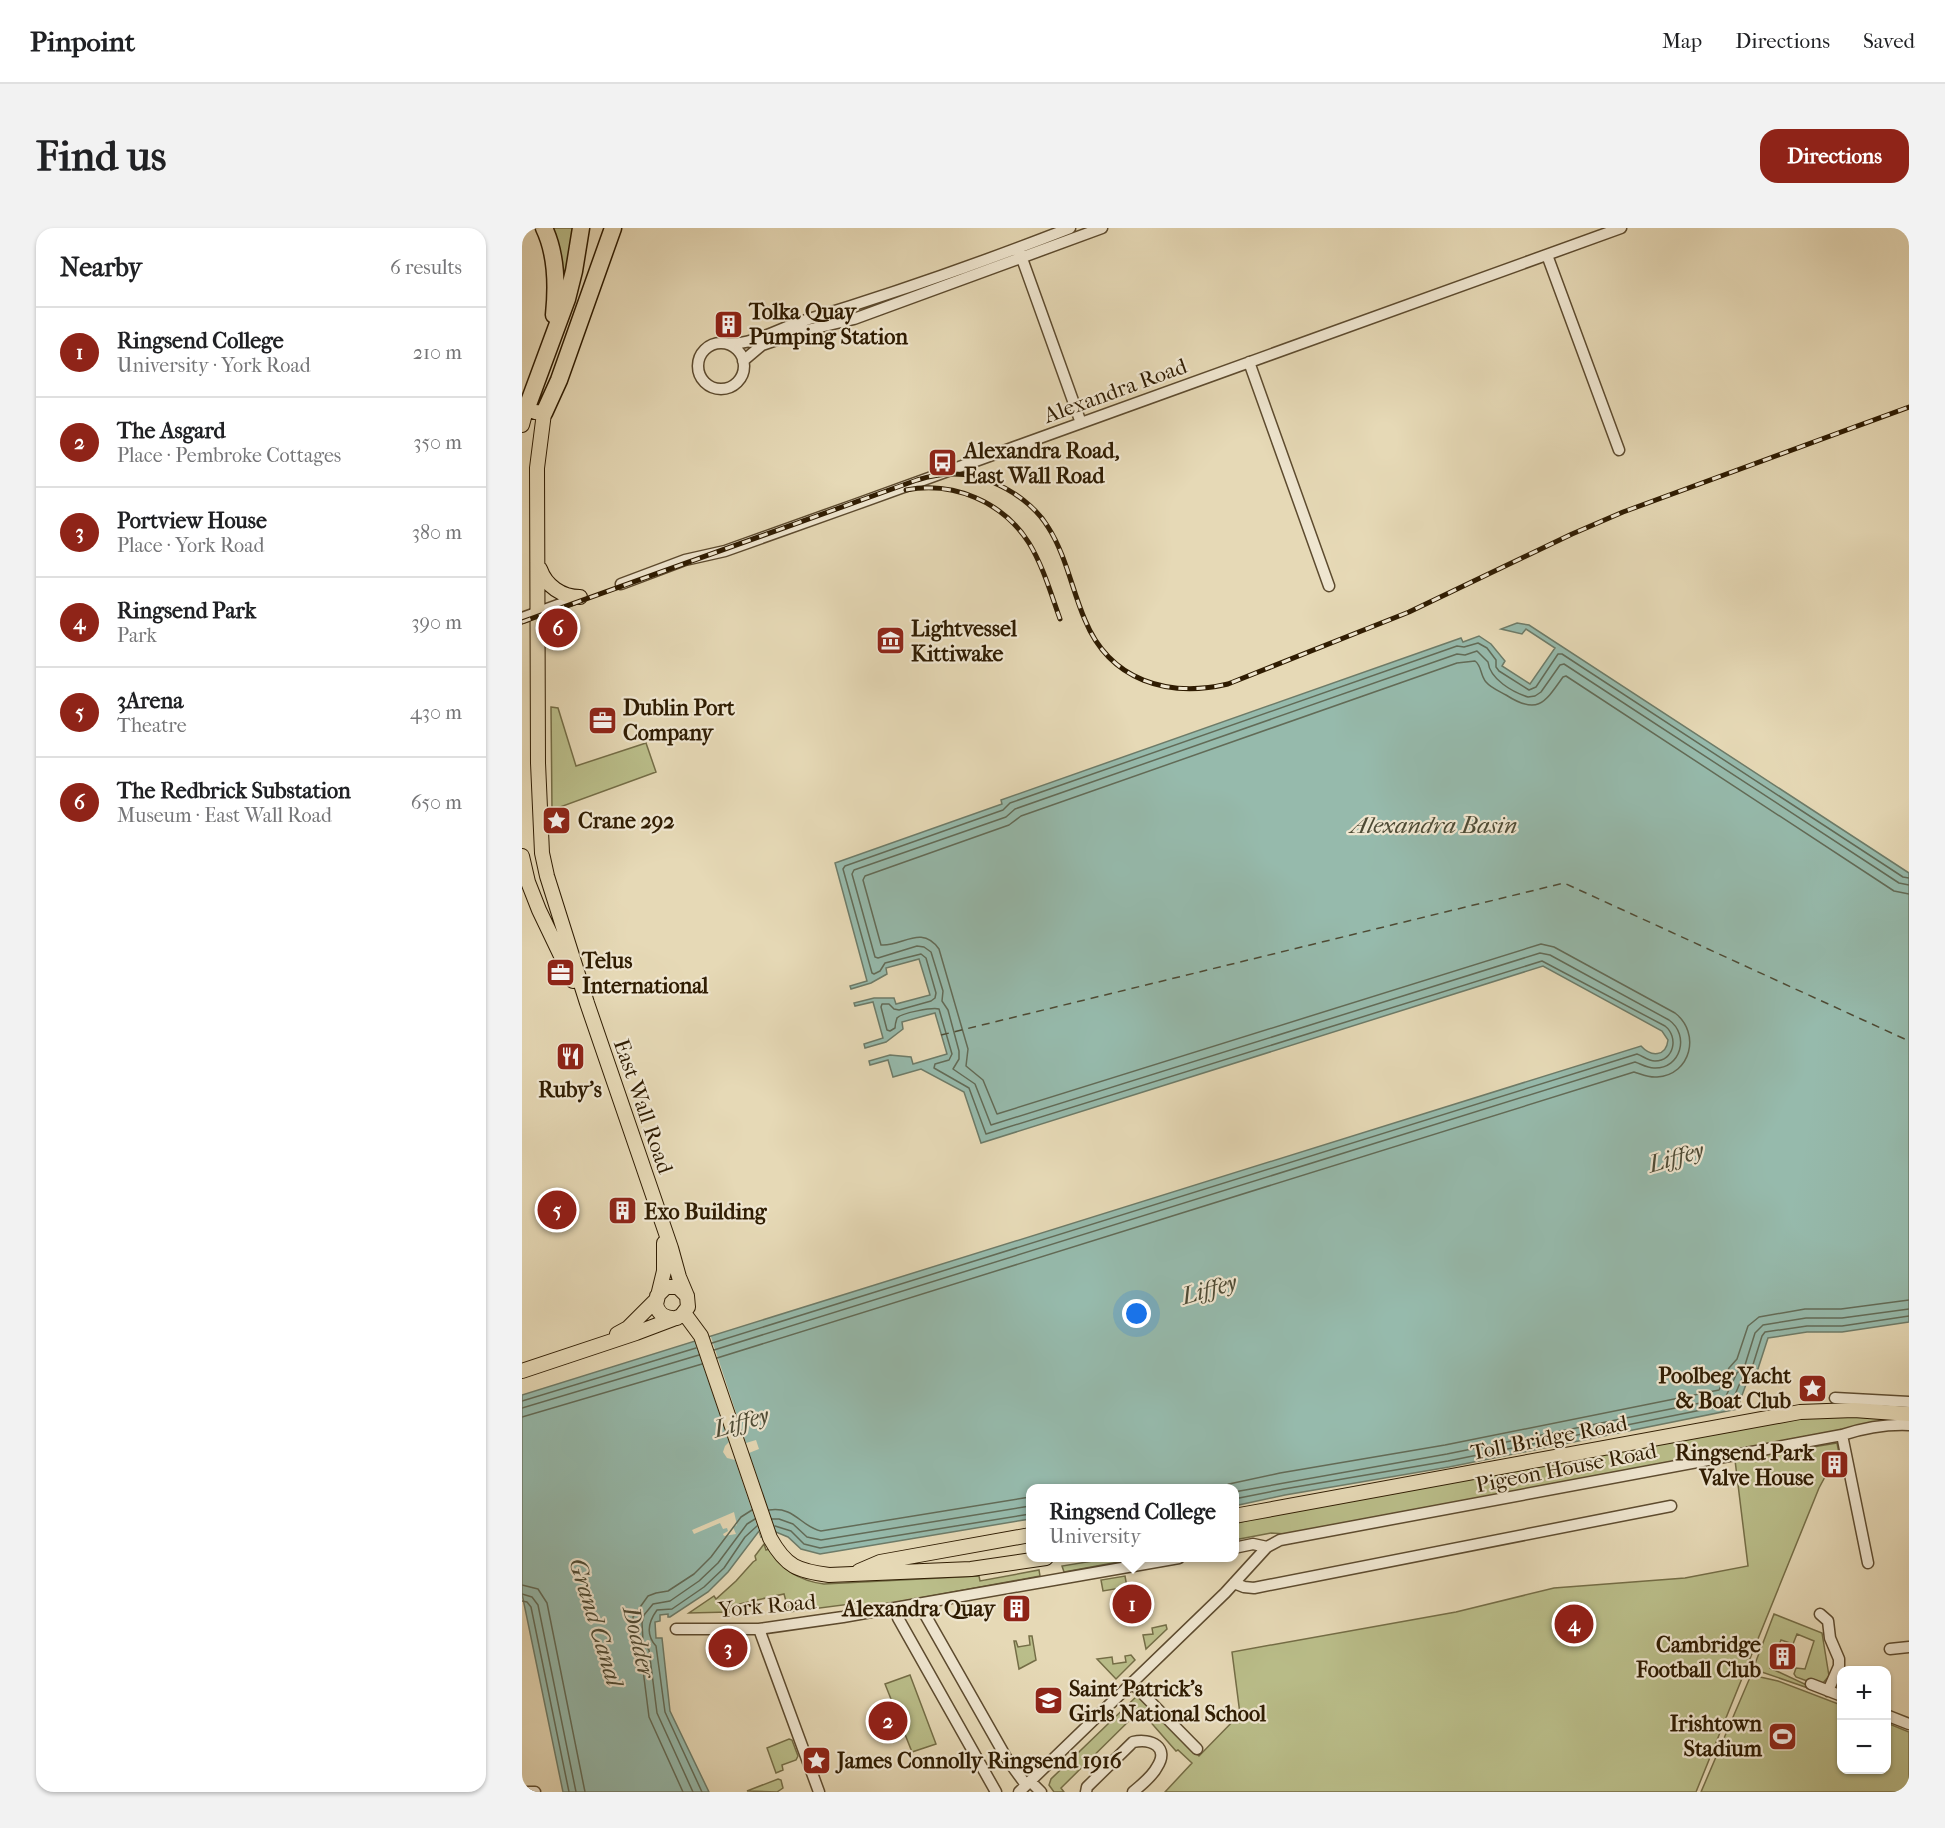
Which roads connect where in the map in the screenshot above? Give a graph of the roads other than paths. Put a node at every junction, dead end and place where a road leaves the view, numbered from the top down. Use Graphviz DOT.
graph roads {
  1 [pos="544,228"];
  2 [pos="580,228"];
  3 [pos="603,228"];
  4 [pos="613,228"];
  5 [pos="1070,228"];
  6 [pos="1102,228"];
  7 [pos="1621,228"];
  8 [pos="1020,253"];
  9 [pos="1547,255"];
  10 [pos="595,279"];
  11 [pos="728,344"];
  12 [pos="546,357"];
  13 [pos="743,361"];
  14 [pos="1248,362"];
  15 [pos="544,413"];
  16 [pos="523,415"];
  17 [pos="1081,423"];
  18 [pos="1619,450"];
  19 [pos="538,564"];
  20 [pos="621,584"];
  21 [pos="1329,586"];
  22 [pos="580,597"];
  23 [pos="538,612"];
  24 [pos="522,618"];
  25 [pos="522,856"];
  26 [pos="546,876"];
  27 [pos="525,883"];
  28 [pos="587,1003"];
  29 [pos="662,1223"];
  30 [pos="687,1296"];
  31 [pos="656,1298"];
  32 [pos="680,1316"];
  33 [pos="585,1351"];
  34 [pos="522,1371"];
  35 [pos="1835,1398"];
  36 [pos="1909,1402"];
  37 [pos="1909,1414"];
  38 [pos="1909,1425"];
  39 [pos="1842,1435"];
  40 [pos="1671,1506"];
  41 [pos="1239,1515"];
  42 [pos="1026,1535"];
  43 [pos="1239,1547"];
  44 [pos="1267,1547"];
  45 [pos="1026,1560"];
  46 [pos="1153,1562"];
  47 [pos="1868,1563"];
  48 [pos="851,1574"];
  49 [pos="1234,1583"];
  50 [pos="920,1606"];
  51 [pos="1820,1614"];
  52 [pos="898,1618"];
  53 [pos="676,1629"];
  54 [pos="759,1629"];
  55 [pos="1909,1647"];
  56 [pos="1890,1649"];
  57 [pos="1131,1683"];
  58 [pos="1811,1684"];
  59 [pos="1828,1691"];
  60 [pos="1837,1694"];
  61 [pos="1891,1716"];
  62 [pos="1908,1720"];
  63 [pos="1197,1749"];
  64 [pos="1025,1786"];
  65 [pos="526,1792"];
  66 [pos="535,1792"];
  67 [pos="819,1792"];
  68 [pos="996,1792"];
  69 [pos="1041,1792"];
  70 [pos="1086,1792"];
  71 [pos="1133,1792"];
  1 -- 12 [label="highway"];
  2 -- 12 [label="highway"];
  3 -- 10 [label="highway"];
  4 -- 10 [label="highway"];
  5 -- 8 [label="street"];
  6 -- 8 [label="street"];
  7 -- 9 [label="street, Alexandra Road"];
  8 -- 11 [label="street"];
  8 -- 13 [label="street"];
  8 -- 17 [label="street"];
  9 -- 14 [label="street, Alexandra Road"];
  9 -- 18 [label="street"];
  10 -- 15 [label="highway"];
  11 -- 13 [label="street"];
  11 -- 13 [label="street"];
  12 -- 16 [label="highway"];
  14 -- 17 [label="street, Alexandra Road"];
  14 -- 21 [label="street"];
  15 -- 16 [label="main road"];
  15 -- 19 [label="main road, East Wall Road"];
  17 -- 20 [label="street, Alexandra Road"];
  19 -- 22 [label="main road"];
  19 -- 23 [label="main road, East Wall Road"];
  22 -- 23 [label="street"];
  23 -- 24 [label="street"];
  23 -- 26 [label="main road, East Wall Road"];
  25 -- 27 [label="main road, East Wall Road"];
  26 -- 27 [label="main road"];
  26 -- 28 [label="main road, East Wall Road"];
  27 -- 28 [label="main road, East Wall Road"];
  28 -- 29 [label="main road, East Wall Road"];
  29 -- 30 [label="main road, East Wall Road"];
  29 -- 31 [label="main road, East Wall Road"];
  30 -- 31 [label="main road"];
  30 -- 32 [label="main road"];
  31 -- 32 [label="main road"];
  31 -- 33 [label="main road"];
  32 -- 33 [label="main road"];
  32 -- 48 [label="main road"];
  33 -- 34 [label="main road"];
  35 -- 36 [label="street"];
  37 -- 41 [label="main road, Toll Bridge Road"];
  38 -- 39 [label="street, Pigeon House Road"];
  39 -- 44 [label="street, Pigeon House Road"];
  39 -- 47 [label="street"];
  40 -- 49 [label="street"];
  42 -- 48 [label="main road"];
  43 -- 44 [label="street"];
  44 -- 49 [label="street"];
  45 -- 48 [label="main road"];
  46 -- 50 [label="street, York Road"];
  49 -- 57 [label="street"];
  50 -- 54 [label="street, York Road"];
  50 -- 64 [label="street"];
  51 -- 59 [label="street"];
  52 -- 68 [label="street"];
  53 -- 54 [label="street, York Road"];
  54 -- 67 [label="street"];
  55 -- 56 [label="street"];
  57 -- 63 [label="street"];
  57 -- 64 [label="street"];
  58 -- 59 [label="street"];
  59 -- 60 [label="street"];
  61 -- 62 [label="street"];
  64 -- 69 [label="street"];
  65 -- 66 [label="street"];
  70 -- 71 [label="street"];
}
